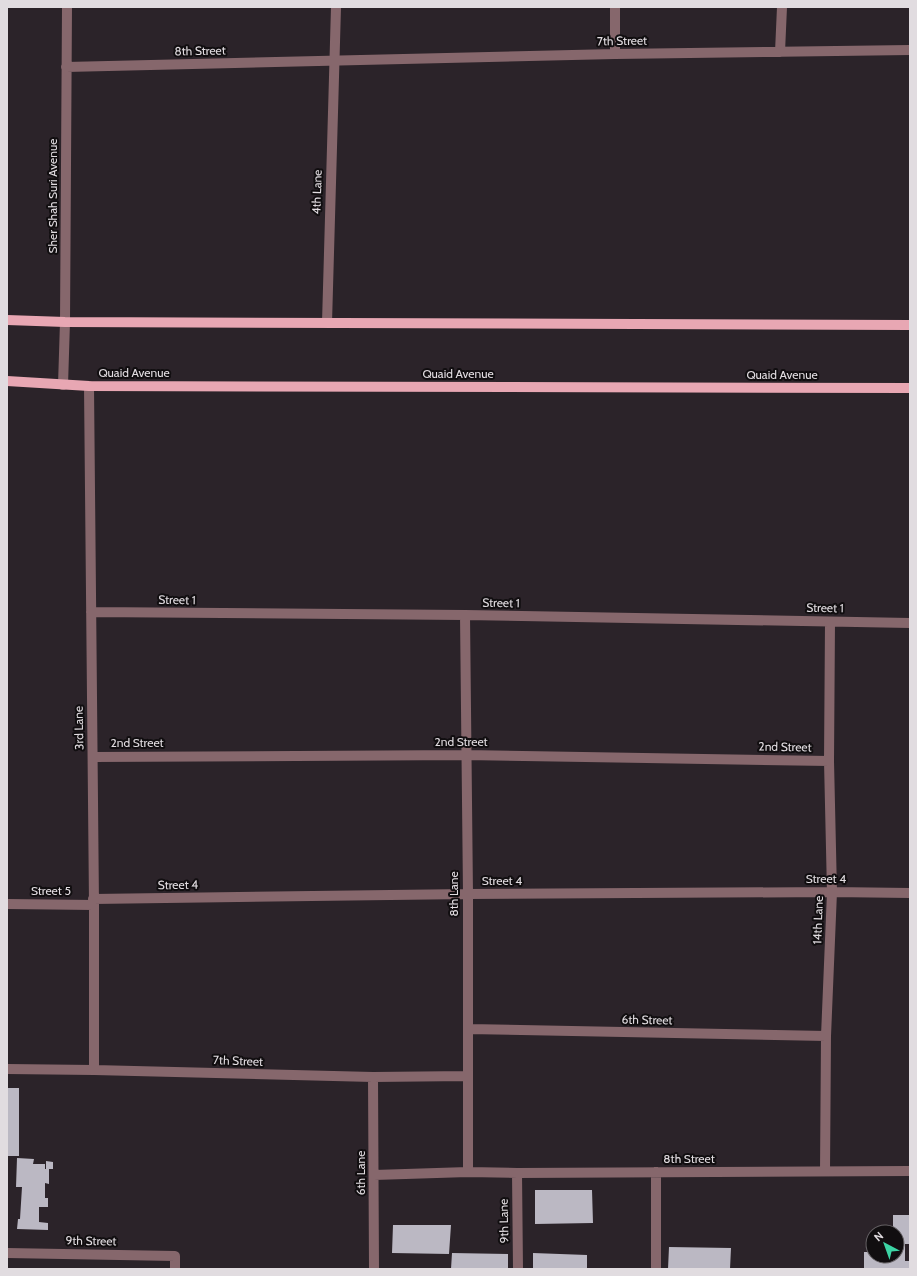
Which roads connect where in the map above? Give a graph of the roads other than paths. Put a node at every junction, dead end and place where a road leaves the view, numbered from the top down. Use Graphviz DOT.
graph roads {
  1 [pos="67,7"];
  2 [pos="336,7"];
  3 [pos="615,7"];
  4 [pos="782,7"];
  5 [pos="910,50"];
  6 [pos="780,52"];
  7 [pos="615,54"];
  8 [pos="334,61"];
  9 [pos="66,67"];
  10 [pos="7,320"];
  11 [pos="66,322"];
  12 [pos="327,323"];
  13 [pos="910,325"];
  14 [pos="7,381"];
  15 [pos="63,385"];
  16 [pos="89,386"];
  17 [pos="910,388"];
  18 [pos="91,612"];
  19 [pos="465,615"];
  20 [pos="830,622"];
  21 [pos="910,623"];
  22 [pos="466,755"];
  23 [pos="93,757"];
  24 [pos="829,760"];
  25 [pos="832,892"];
  26 [pos="910,893"];
  27 [pos="468,894"];
  28 [pos="94,902"];
  29 [pos="7,904"];
  30 [pos="468,1029"];
  31 [pos="826,1036"];
  32 [pos="7,1069"];
  33 [pos="94,1070"];
  34 [pos="468,1076"];
  35 [pos="373,1077"];
  36 [pos="825,1171"];
  37 [pos="910,1171"];
  38 [pos="468,1172"];
  39 [pos="656,1172"];
  40 [pos="517,1173"];
  41 [pos="374,1175"];
  42 [pos="7,1253"];
  43 [pos="174,1269"];
  44 [pos="374,1269"];
  45 [pos="518,1269"];
  46 [pos="656,1269"];
  1 -- 9 [label="street, Sher Shah Suri Avenue"];
  2 -- 8 [label="street, 4th Lane"];
  3 -- 7 [label="street"];
  4 -- 6 [label="street"];
  5 -- 6 [label="street, 7th Street"];
  6 -- 7 [label="street, 7th Street"];
  7 -- 8 [label="street, 7th Street"];
  8 -- 9 [label="street, 8th Street"];
  8 -- 12 [label="street, 4th Lane"];
  9 -- 11 [label="street, Sher Shah Suri Avenue"];
  10 -- 11 [label="main road"];
  11 -- 12 [label="main road"];
  11 -- 15 [label="street, Sher Shah Suri Avenue"];
  12 -- 13 [label="main road"];
  14 -- 15 [label="main road, Quaid Avenue"];
  15 -- 16 [label="main road, Quaid Avenue"];
  16 -- 17 [label="main road, Quaid Avenue"];
  16 -- 18 [label="street, 3rd Lane"];
  18 -- 19 [label="street, Street 1"];
  18 -- 23 [label="street, 3rd Lane"];
  19 -- 20 [label="street, Street 1"];
  19 -- 22 [label="street, 8th Lane"];
  20 -- 21 [label="street, Street 1"];
  20 -- 24 [label="street, 14th Lane"];
  22 -- 23 [label="street, 2nd Street"];
  22 -- 24 [label="street, 2nd Street"];
  22 -- 27 [label="street, 8th Lane"];
  23 -- 28 [label="street, 3rd Lane"];
  24 -- 25 [label="street, 14th Lane"];
  25 -- 26 [label="street, Street 4"];
  25 -- 27 [label="street, Street 4"];
  25 -- 31 [label="street, 14th Lane"];
  27 -- 28 [label="street, Street 4"];
  27 -- 30 [label="street, 8th Lane"];
  28 -- 29 [label="street, Street 5"];
  28 -- 33 [label="street, 3rd Lane"];
  30 -- 31 [label="street, 6th Street"];
  30 -- 34 [label="street, 8th Lane"];
  31 -- 36 [label="street, 14th Lane"];
  32 -- 33 [label="street, 7th Street"];
  33 -- 35 [label="street, 7th Street"];
  34 -- 35 [label="street, 7th Street"];
  34 -- 38 [label="street, 8th Lane"];
  35 -- 41 [label="street, 6th Lane"];
  36 -- 37 [label="street, 8th Street"];
  36 -- 39 [label="street, 8th Street"];
  38 -- 40 [label="street, 8th Street"];
  38 -- 41 [label="street, 8th Street"];
  39 -- 40 [label="street, 8th Street"];
  39 -- 46 [label="street"];
  40 -- 45 [label="street, 9th Lane"];
  41 -- 44 [label="street, 6th Lane"];
  42 -- 43 [label="street, 9th Street"];
}
